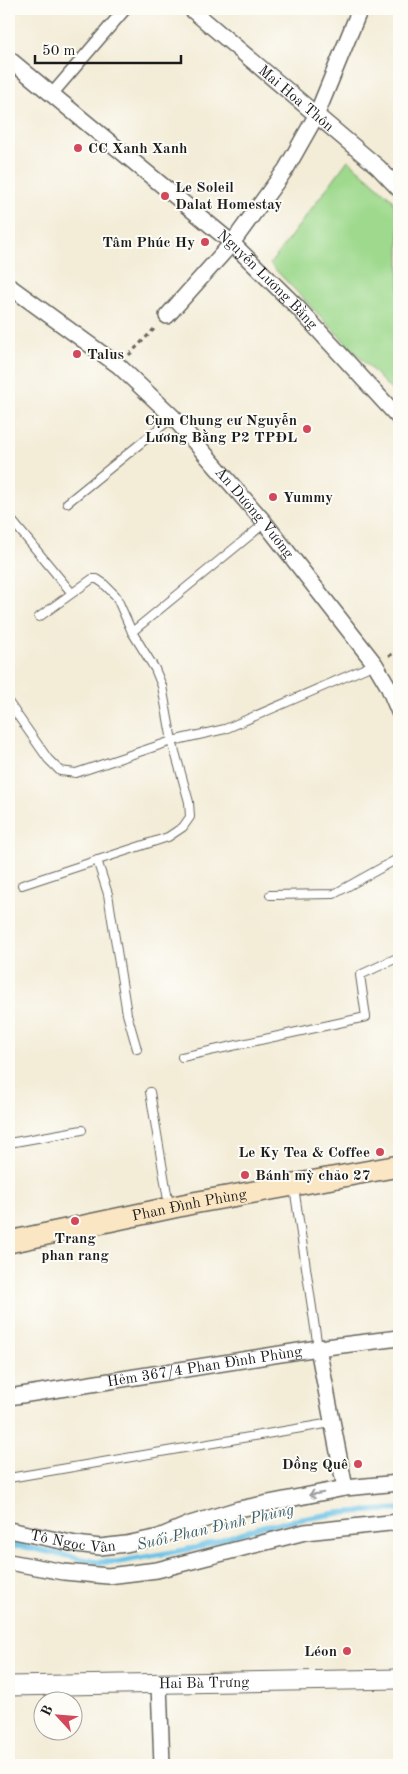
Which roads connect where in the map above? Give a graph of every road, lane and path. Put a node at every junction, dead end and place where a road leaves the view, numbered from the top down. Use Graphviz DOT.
graph roads {
  1 [pos="125,9"];
  2 [pos="191,9"];
  3 [pos="360,9"];
  4 [pos="9,59"];
  5 [pos="52,94"];
  6 [pos="316,116"];
  7 [pos="399,189"];
  8 [pos="232,243"];
  9 [pos="11,291"];
  10 [pos="167,316"];
  11 [pos="119,366"];
  12 [pos="173,417"];
  13 [pos="399,418"];
  14 [pos="67,503"];
  15 [pos="9,517"];
  16 [pos="265,523"];
  17 [pos="71,592"];
  18 [pos="40,617"];
  19 [pos="132,632"];
  20 [pos="375,664"];
  21 [pos="9,703"];
  22 [pos="399,712"];
  23 [pos="172,741"];
  24 [pos="399,858"];
  25 [pos="97,860"];
  26 [pos="22,885"];
  27 [pos="270,895"];
  28 [pos="399,957"];
  29 [pos="137,1049"];
  30 [pos="182,1057"];
  31 [pos="150,1092"];
  32 [pos="82,1130"];
  33 [pos="9,1143"];
  34 [pos="399,1166"];
  35 [pos="294,1184"];
  36 [pos="169,1208"];
  37 [pos="9,1242"];
  38 [pos="399,1338"];
  39 [pos="318,1348"];
  40 [pos="9,1397"];
  41 [pos="331,1423"];
  42 [pos="9,1478"];
  43 [pos="399,1483"];
  44 [pos="345,1488"];
  45 [pos="399,1522"];
  46 [pos="9,1530"];
  47 [pos="9,1562"];
  48 [pos="399,1679"];
  49 [pos="159,1684"];
  50 [pos="9,1686"];
  51 [pos="162,1765"];
  1 -- 5 [label="street"];
  2 -- 6 [label="street, Mai Hoa Thôn"];
  3 -- 6 [label="street"];
  4 -- 5 [label="street, Nguyễn Lương Bằng"];
  5 -- 8 [label="street, Nguyễn Lương Bằng"];
  6 -- 7 [label="street, Mai Hoa Thôn"];
  6 -- 8 [label="street"];
  8 -- 10 [label="street"];
  8 -- 13 [label="street, Nguyễn Lương Bằng"];
  9 -- 11 [label="street, An Dương Vương"];
  10 -- 11 [label="path"];
  11 -- 12 [label="street, An Dương Vương"];
  12 -- 14 [label="lane"];
  12 -- 16 [label="street, An Dương Vương"];
  15 -- 17 [label="lane"];
  16 -- 19 [label="lane"];
  16 -- 20 [label="street, An Dương Vương"];
  17 -- 18 [label="lane"];
  17 -- 19 [label="lane"];
  19 -- 23 [label="lane"];
  20 -- 22 [label="street, An Dương Vương"];
  20 -- 23 [label="lane"];
  21 -- 23 [label="lane"];
  23 -- 25 [label="lane"];
  24 -- 27 [label="lane"];
  25 -- 26 [label="lane"];
  25 -- 29 [label="lane"];
  28 -- 30 [label="lane"];
  31 -- 36 [label="lane"];
  32 -- 33 [label="lane"];
  34 -- 35 [label="main road, Phan Đình Phùng"];
  35 -- 36 [label="main road, Phan Đình Phùng"];
  35 -- 39 [label="lane"];
  36 -- 37 [label="main road, Phan Đình Phùng"];
  38 -- 39 [label="street, Hẻm 367/4 Phan Đình Phùng"];
  39 -- 40 [label="street, Hẻm 367/4 Phan Đình Phùng"];
  39 -- 41 [label="street"];
  41 -- 42 [label="lane"];
  41 -- 44 [label="street"];
  43 -- 44 [label="street, Tô Ngọc Vân"];
  44 -- 46 [label="street, Tô Ngọc Vân, one-way"];
  45 -- 47 [label="street"];
  48 -- 49 [label="street, Hai Bà Trưng"];
  49 -- 50 [label="street, Hai Bà Trưng"];
  49 -- 51 [label="street"];
}
